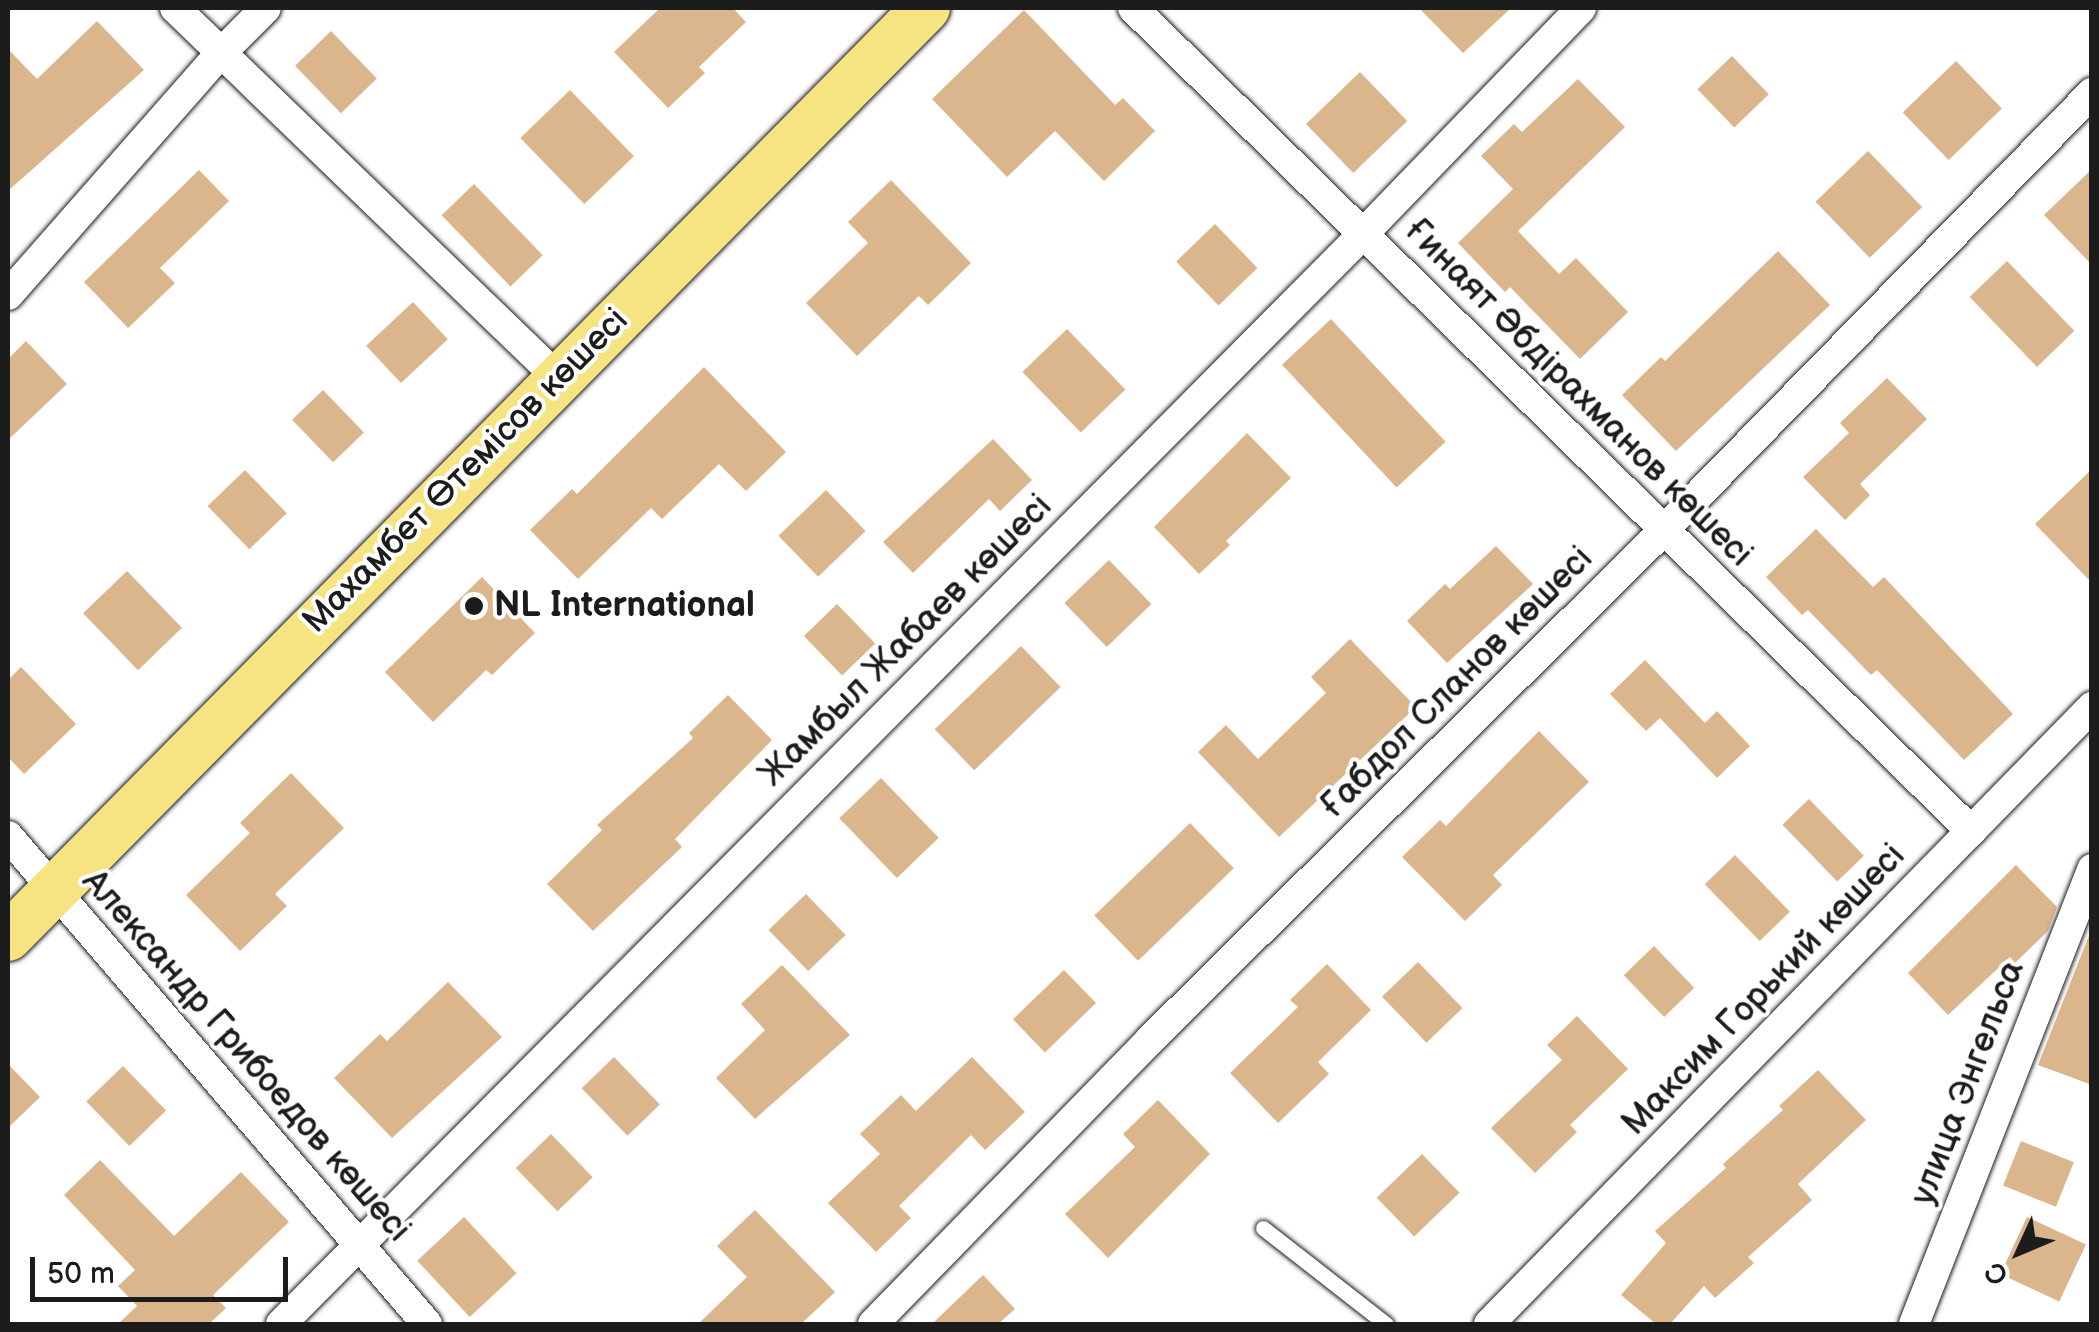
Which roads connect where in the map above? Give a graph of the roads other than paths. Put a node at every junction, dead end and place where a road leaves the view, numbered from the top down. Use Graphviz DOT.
graph roads {
  1 [pos="175,8"];
  2 [pos="266,8"];
  3 [pos="926,8"];
  4 [pos="1133,8"];
  5 [pos="1581,8"];
  6 [pos="219,54"];
  7 [pos="2092,93"];
  8 [pos="1363,234"];
  9 [pos="8,296"];
  10 [pos="558,378"];
  11 [pos="1664,530"];
  12 [pos="2092,707"];
  13 [pos="1971,831"];
  14 [pos="8,836"];
  15 [pos="2092,870"];
  16 [pos="52,888"];
  17 [pos="8,937"];
  18 [pos="1263,1228"];
  19 [pos="358,1244"];
  20 [pos="281,1324"];
  21 [pos="427,1324"];
  22 [pos="873,1324"];
  23 [pos="1386,1324"];
  24 [pos="1489,1324"];
  25 [pos="1914,1324"];
  1 -- 6 [label="street"];
  2 -- 6 [label="street"];
  3 -- 10 [label="main road, Махамбет Өтемісов көшесі"];
  4 -- 8 [label="street, Ғинаят Әбдірахманов көшесі"];
  5 -- 8 [label="street, Жамбыл Жабаев көшесі"];
  6 -- 9 [label="street"];
  6 -- 10 [label="street"];
  7 -- 11 [label="street, Ғабдол Сланов көшесі"];
  8 -- 11 [label="street, Ғинаят Әбдірахманов көшесі"];
  8 -- 19 [label="street, Жамбыл Жабаев көшесі"];
  10 -- 16 [label="main road, Махамбет Өтемісов көшесі"];
  11 -- 13 [label="street, Ғинаят Әбдірахманов көшесі"];
  11 -- 22 [label="street, Ғабдол Сланов көшесі"];
  12 -- 13 [label="street, Максим Горький көшесі"];
  13 -- 24 [label="street, Максим Горький көшесі"];
  14 -- 16 [label="street, Александр Грибоедов көшесі"];
  15 -- 25 [label="street, улица Энгельса"];
  16 -- 17 [label="main road, Махамбет Өтемісов көшесі"];
  16 -- 19 [label="street, Александр Грибоедов көшесі"];
  18 -- 23 [label="lane"];
  19 -- 20 [label="street, Жамбыл Жабаев көшесі"];
  19 -- 21 [label="street, Александр Грибоедов көшесі"];
}
